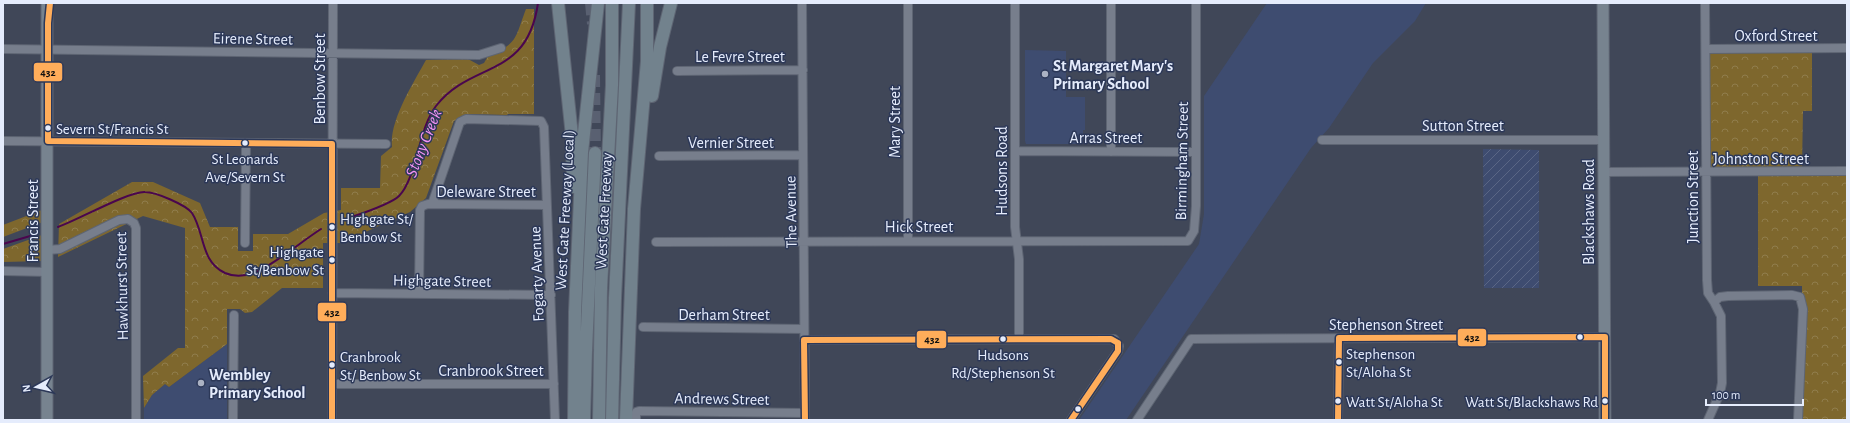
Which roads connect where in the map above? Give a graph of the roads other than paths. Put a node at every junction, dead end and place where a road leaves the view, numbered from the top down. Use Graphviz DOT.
graph roads {
  1 [pos="47,3"];
  2 [pos="50,3"];
  3 [pos="333,3"];
  4 [pos="558,3"];
  5 [pos="592,3"];
  6 [pos="598,3"];
  7 [pos="612,3"];
  8 [pos="629,3"];
  9 [pos="647,3"];
  10 [pos="671,3"];
  11 [pos="802,3"];
  12 [pos="908,3"];
  13 [pos="1015,3"];
  14 [pos="1111,3"];
  15 [pos="1196,3"];
  16 [pos="1603,3"];
  17 [pos="1705,3"];
  18 [pos="48,23"];
  19 [pos="501,48"];
  20 [pos="1847,48"];
  21 [pos="3,49"];
  22 [pos="1706,49"];
  23 [pos="48,50"];
  24 [pos="333,52"];
  25 [pos="803,70"];
  26 [pos="677,71"];
  27 [pos="588,102"];
  28 [pos="1322,140"];
  29 [pos="1603,140"];
  30 [pos="3,141"];
  31 [pos="48,142"];
  32 [pos="246,143"];
  33 [pos="332,144"];
  34 [pos="386,144"];
  35 [pos="1015,151"];
  36 [pos="1111,152"];
  37 [pos="1196,152"];
  38 [pos="595,153"];
  39 [pos="803,155"];
  40 [pos="659,156"];
  41 [pos="1847,171"];
  42 [pos="1604,172"];
  43 [pos="1706,172"];
  44 [pos="428,204"];
  45 [pos="547,205"];
  46 [pos="908,240"];
  47 [pos="805,241"];
  48 [pos="1016,241"];
  49 [pos="656,242"];
  50 [pos="1183,242"];
  51 [pos="245,243"];
  52 [pos="48,250"];
  53 [pos="3,271"];
  54 [pos="48,272"];
  55 [pos="631,276"];
  56 [pos="332,293"];
  57 [pos="419,294"];
  58 [pos="551,295"];
  59 [pos="1714,302"];
  60 [pos="575,312"];
  61 [pos="234,315"];
  62 [pos="643,327"];
  63 [pos="804,328"];
  64 [pos="1605,337"];
  65 [pos="1338,338"];
  66 [pos="1019,339"];
  67 [pos="804,340"];
  68 [pos="332,384"];
  69 [pos="554,384"];
  70 [pos="805,416"];
  71 [pos="47,420"];
  72 [pos="136,420"];
  73 [pos="233,420"];
  74 [pos="332,420"];
  75 [pos="556,420"];
  76 [pos="574,420"];
  77 [pos="584,420"];
  78 [pos="599,420"];
  79 [pos="612,420"];
  80 [pos="626,420"];
  81 [pos="636,420"];
  82 [pos="1071,420"];
  83 [pos="1137,420"];
  84 [pos="1338,420"];
  85 [pos="1605,420"];
  86 [pos="1708,420"];
  87 [pos="1798,420"];
  1 -- 18 [label="main road, Francis Street"];
  2 -- 18 [label="main road, Francis Street"];
  3 -- 24 [label="street, Benbow Street"];
  4 -- 60 [label="highway"];
  5 -- 27 [label="highway"];
  6 -- 27 [label="highway, West Gate Freeway (Local)"];
  7 -- 78 [label="highway"];
  8 -- 79 [label="highway, West Gate Freeway"];
  9 -- 55 [label="highway"];
  10 -- 55 [label="highway"];
  11 -- 25 [label="street, The Avenue"];
  12 -- 46 [label="street, Mary Street"];
  13 -- 35 [label="street, Hudsons Road"];
  14 -- 36 [label="street"];
  15 -- 37 [label="street, Birmingham Street"];
  16 -- 29 [label="main road, Blackshaws Road"];
  17 -- 22 [label="street, Junction Street"];
  18 -- 23 [label="main road, Francis Street"];
  19 -- 24 [label="street, Eirene Street"];
  20 -- 22 [label="street, Oxford Street"];
  21 -- 23 [label="street, Eirene Street"];
  22 -- 43 [label="street, Junction Street"];
  23 -- 24 [label="street, Eirene Street"];
  23 -- 31 [label="main road, Francis Street"];
  24 -- 33 [label="street, Benbow Street"];
  25 -- 26 [label="street, Le Fevre Street"];
  25 -- 39 [label="street, The Avenue"];
  27 -- 60 [label="highway, West Gate Freeway (Local)"];
  28 -- 29 [label="street, Sutton Street"];
  29 -- 42 [label="main road, Blackshaws Road"];
  30 -- 31 [label="street"];
  31 -- 32 [label="street"];
  31 -- 52 [label="main road, Francis Street"];
  32 -- 33 [label="street"];
  32 -- 51 [label="street"];
  33 -- 34 [label="street"];
  33 -- 56 [label="street, Benbow Street"];
  35 -- 36 [label="street, Arras Street"];
  35 -- 48 [label="street, Hudsons Road"];
  36 -- 37 [label="street, Arras Street"];
  37 -- 50 [label="street, Birmingham Street"];
  38 -- 77 [label="highway"];
  39 -- 40 [label="street, Vernier Street"];
  39 -- 47 [label="street, The Avenue"];
  41 -- 43 [label="street, Johnston Street"];
  42 -- 43 [label="street, Johnston Street"];
  42 -- 64 [label="main road, Blackshaws Road"];
  43 -- 59 [label="street, Junction Street"];
  44 -- 45 [label="street, Deleware Street"];
  44 -- 45 [label="street, Fogarty Avenue"];
  44 -- 57 [label="street"];
  45 -- 58 [label="street, Fogarty Avenue"];
  46 -- 47 [label="street, Hick Street"];
  46 -- 48 [label="street, Hick Street"];
  47 -- 49 [label="street, Hick Street"];
  47 -- 63 [label="street, The Avenue"];
  48 -- 50 [label="street, Hick Street"];
  48 -- 66 [label="street, Hudsons Road"];
  52 -- 54 [label="main road, Francis Street"];
  52 -- 72 [label="street, Hawkhurst Street"];
  53 -- 54 [label="street"];
  54 -- 71 [label="main road, Francis Street"];
  55 -- 80 [label="highway"];
  56 -- 57 [label="street, Highgate Street"];
  56 -- 68 [label="street, Benbow Street"];
  57 -- 58 [label="street, Highgate Street"];
  58 -- 69 [label="street, Fogarty Avenue"];
  59 -- 86 [label="street, Junction Street"];
  59 -- 87 [label="street"];
  60 -- 76 [label="highway, West Gate Freeway (Local)"];
  61 -- 73 [label="street"];
  62 -- 63 [label="street, Derham Street"];
  63 -- 67 [label="street, The Avenue"];
  64 -- 65 [label="street, Stephenson Street"];
  64 -- 85 [label="main road, Blackshaws Road"];
  65 -- 83 [label="street, Stephenson Street"];
  65 -- 84 [label="street"];
  66 -- 67 [label="street"];
  66 -- 82 [label="street"];
  67 -- 70 [label="street, The Avenue"];
  68 -- 69 [label="street, Cranbrook Street"];
  68 -- 74 [label="street, Benbow Street"];
  69 -- 75 [label="street, Fogarty Avenue"];
  70 -- 81 [label="street, Andrews Street"];
}
